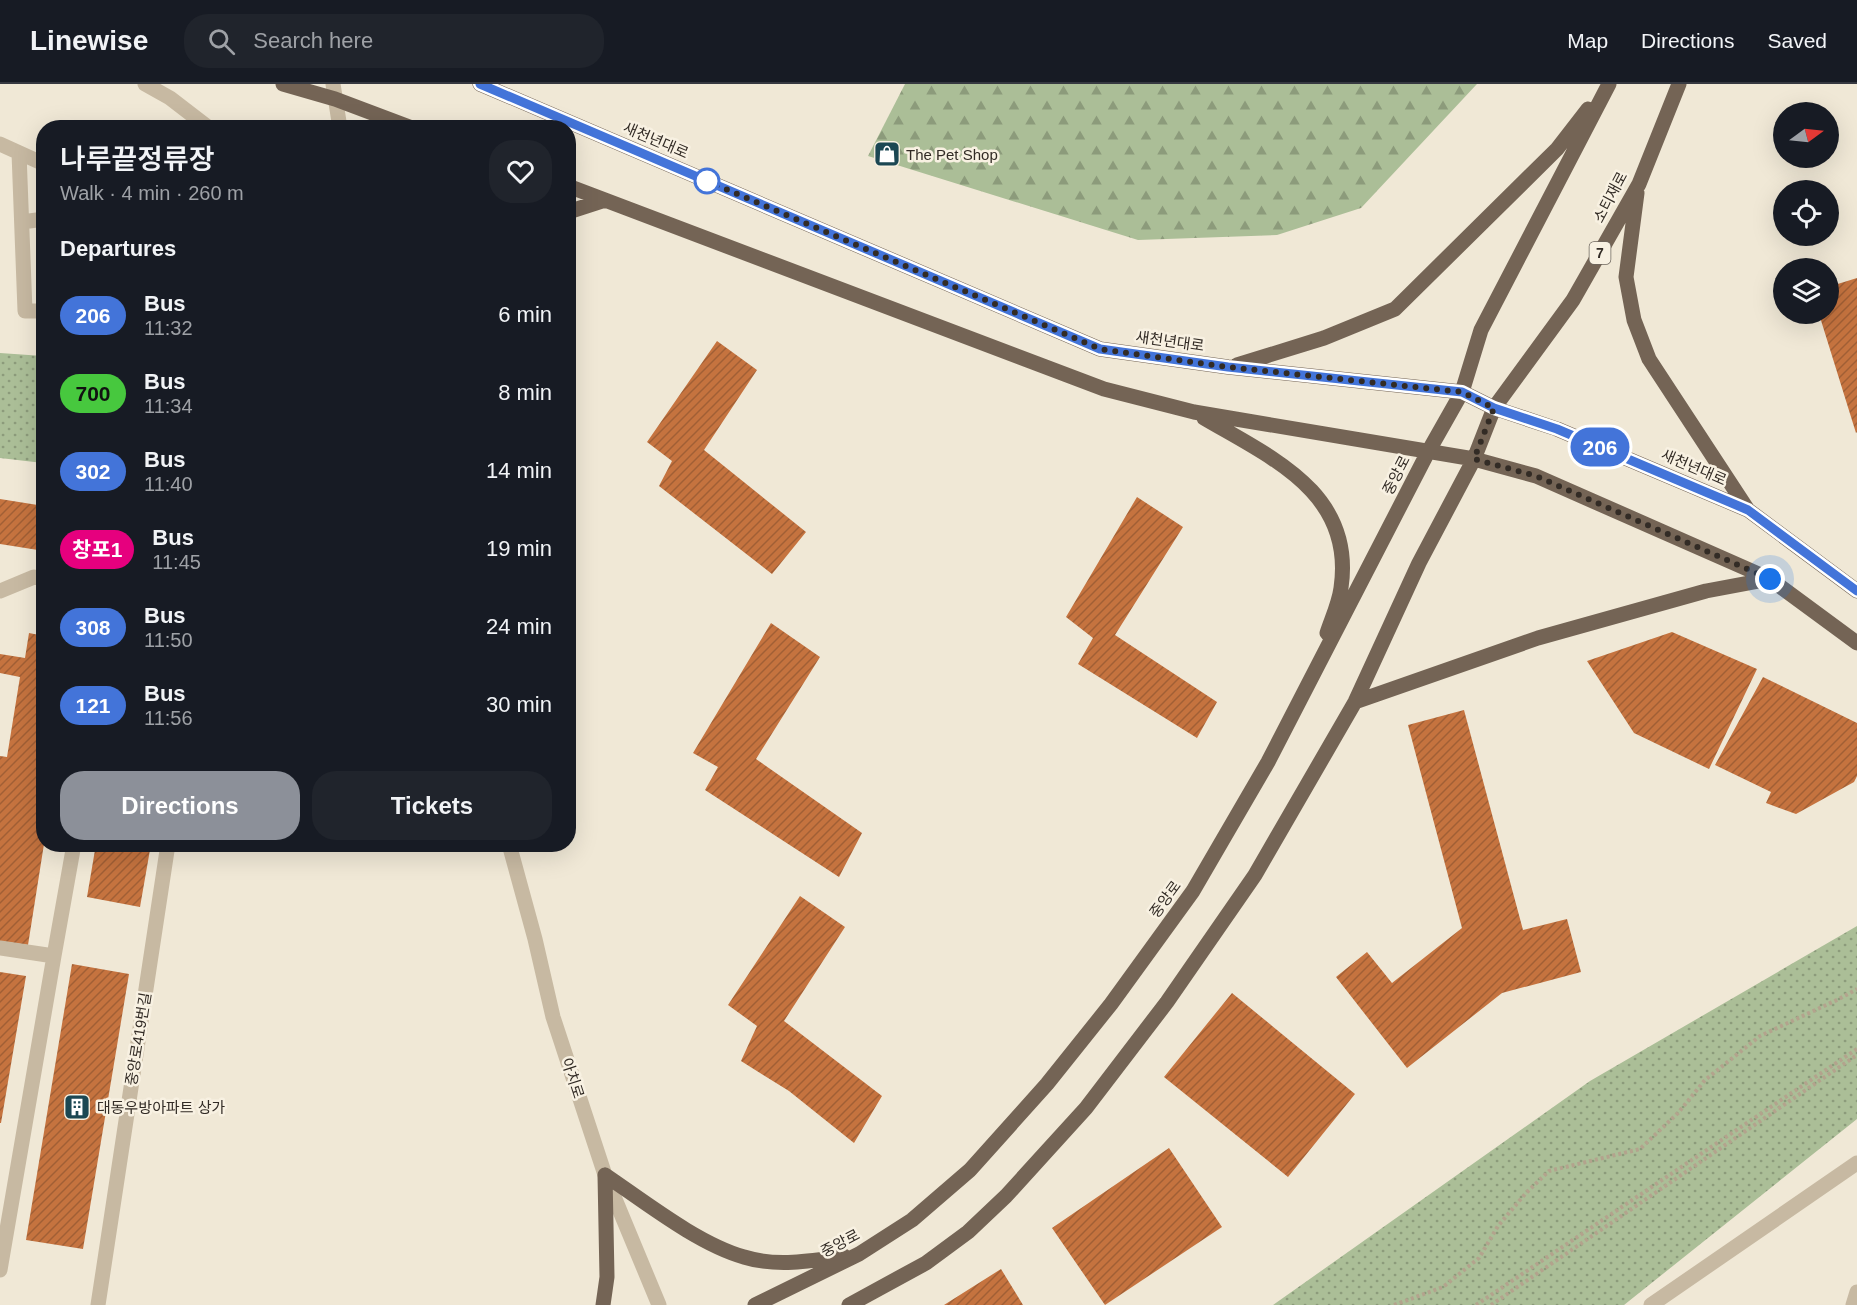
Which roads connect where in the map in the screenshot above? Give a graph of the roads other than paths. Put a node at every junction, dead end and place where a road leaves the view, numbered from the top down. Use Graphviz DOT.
graph roads {
  1 [pos="145,84"];
  2 [pos="283,84"];
  3 [pos="480,84"];
  4 [pos="1608,84"];
  5 [pos="1679,84"];
  6 [pos="334,91"];
  7 [pos="199,120"];
  8 [pos="338,120"];
  9 [pos="395,120"];
  10 [pos="564,120"];
  11 [pos="576,125"];
  12 [pos="0,144"];
  13 [pos="19,153"];
  14 [pos="36,160"];
  15 [pos="1639,184"];
  16 [pos="576,189"];
  17 [pos="605,200"];
  18 [pos="576,209"];
  19 [pos="36,220"];
  20 [pos="22,222"];
  21 [pos="36,311"];
  22 [pos="1228,367"];
  23 [pos="1462,392"];
  24 [pos="1494,408"];
  25 [pos="1194,412"];
  26 [pos="1428,452"];
  27 [pos="1474,459"];
  28 [pos="1748,510"];
  29 [pos="36,577"];
  30 [pos="1770,579"];
  31 [pos="0,591"];
  32 [pos="1857,591"];
  33 [pos="1857,643"];
  34 [pos="1312,679"];
  35 [pos="1354,702"];
  36 [pos="73,852"];
  37 [pos="167,852"];
  38 [pos="511,852"];
  39 [pos="0,948"];
  40 [pos="54,956"];
  41 [pos="1857,1162"];
  42 [pos="605,1175"];
  43 [pos="859,1254"];
  44 [pos="0,1270"];
  45 [pos="1857,1292"];
  46 [pos="98,1305"];
  47 [pos="603,1305"];
  48 [pos="659,1305"];
  49 [pos="754,1305"];
  50 [pos="849,1305"];
  51 [pos="1651,1305"];
  52 [pos="1853,1305"];
  1 -- 7 [label="street"];
  2 -- 6 [label="main road"];
  3 -- 10 [label="main road, 새천년대로"];
  4 -- 22 [label="main road"];
  4 -- 23 [label="main road"];
  5 -- 15 [label="main road, 소티재로 / 7"];
  6 -- 8 [label="street"];
  6 -- 9 [label="main road"];
  11 -- 22 [label="main road, 새천년대로"];
  12 -- 13 [label="street"];
  13 -- 14 [label="street"];
  13 -- 20 [label="street"];
  15 -- 24 [label="main road, 소티재로 / 7"];
  15 -- 28 [label="main road"];
  16 -- 17 [label="main road"];
  17 -- 18 [label="main road"];
  17 -- 25 [label="main road"];
  19 -- 20 [label="street"];
  20 -- 21 [label="street"];
  22 -- 23 [label="main road, 새천년대로"];
  23 -- 24 [label="main road, 새천년대로"];
  23 -- 26 [label="main road, 중앙로"];
  24 -- 27 [label="main road"];
  24 -- 28 [label="main road, 새천년대로"];
  25 -- 26 [label="main road"];
  25 -- 34 [label="main road"];
  26 -- 27 [label="main road"];
  26 -- 34 [label="main road, 중앙로"];
  27 -- 30 [label="main road"];
  27 -- 35 [label="main road"];
  28 -- 32 [label="main road, 새천년대로"];
  29 -- 31 [label="street"];
  30 -- 33 [label="main road"];
  30 -- 35 [label="main road"];
  34 -- 43 [label="main road, 중앙로"];
  35 -- 50 [label="main road"];
  36 -- 40 [label="street"];
  37 -- 46 [label="street, 중앙로419번길"];
  38 -- 42 [label="street, 아치로"];
  39 -- 40 [label="street"];
  40 -- 44 [label="street"];
  41 -- 51 [label="street"];
  42 -- 43 [label="main road"];
  42 -- 47 [label="main road"];
  42 -- 48 [label="street, 아치로"];
  43 -- 49 [label="main road, 중앙로"];
  45 -- 52 [label="street"];
}
